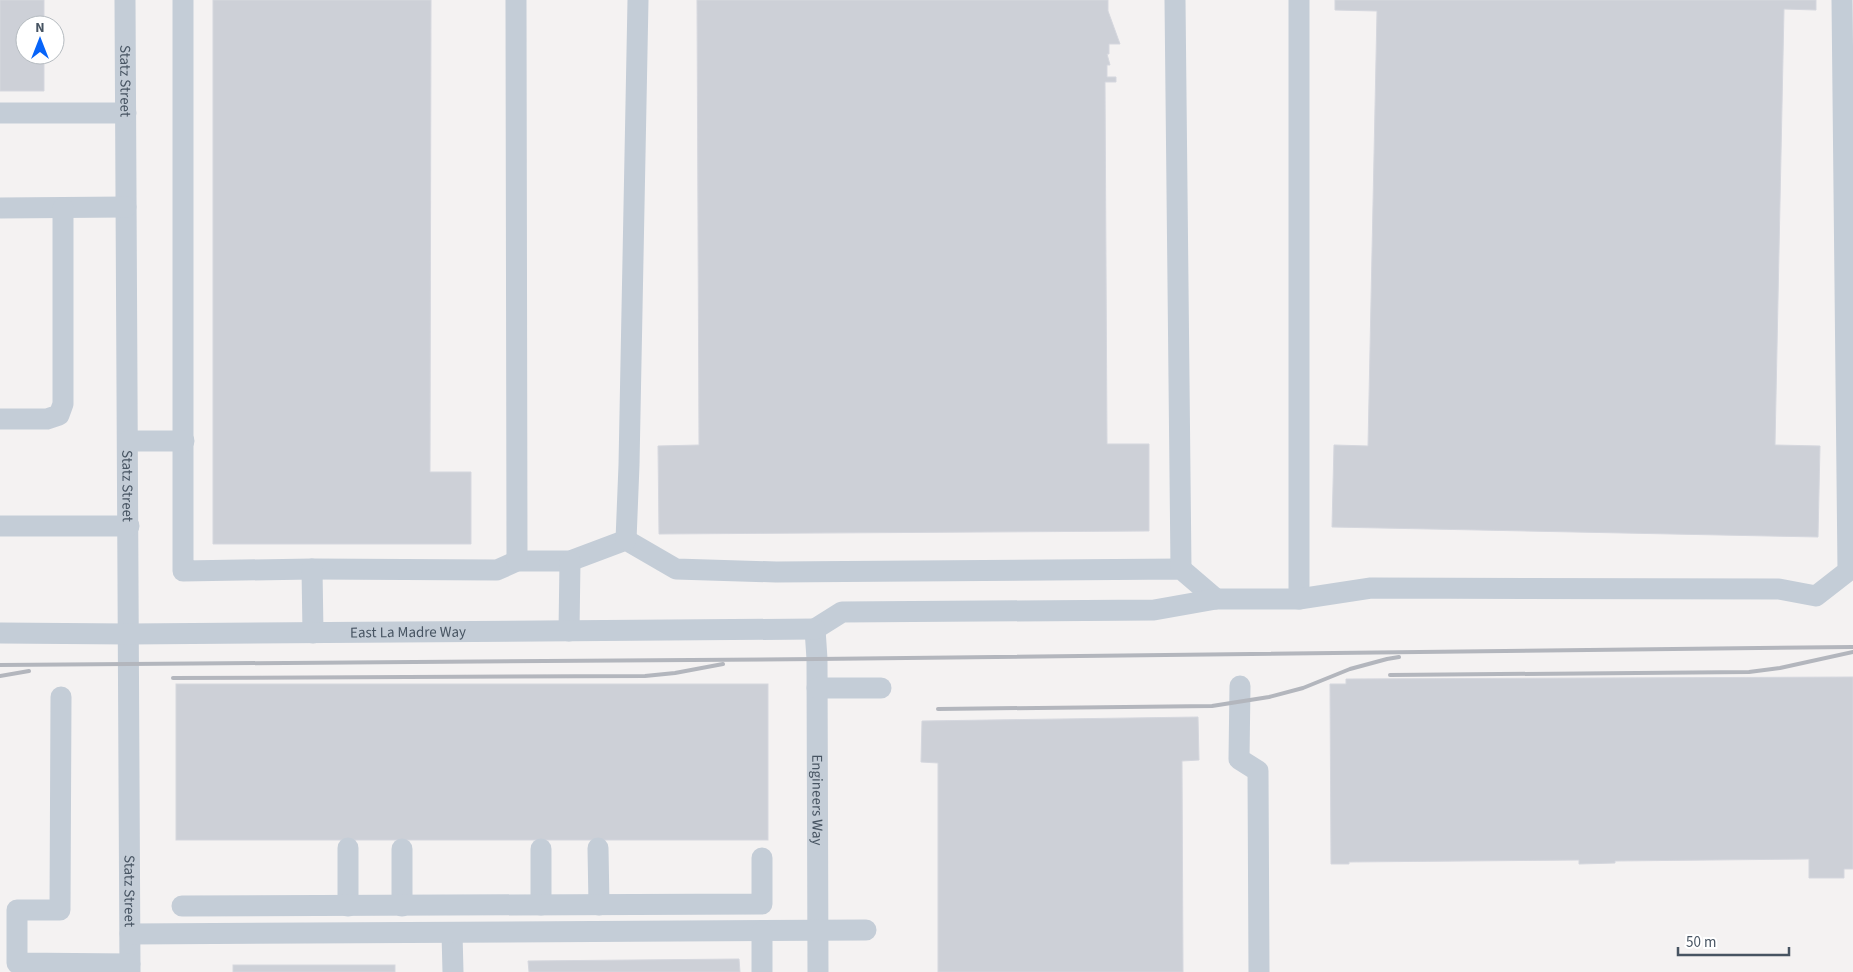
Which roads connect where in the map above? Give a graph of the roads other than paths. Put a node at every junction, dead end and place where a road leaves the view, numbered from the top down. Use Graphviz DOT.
graph roads {
  1 [pos="125,0"];
  2 [pos="183,0"];
  3 [pos="516,0"];
  4 [pos="638,0"];
  5 [pos="1176,0"];
  6 [pos="1299,0"];
  7 [pos="1842,0"];
  8 [pos="0,113"];
  9 [pos="126,114"];
  10 [pos="126,207"];
  11 [pos="0,208"];
  12 [pos="63,208"];
  13 [pos="0,419"];
  14 [pos="128,441"];
  15 [pos="184,441"];
  16 [pos="0,526"];
  17 [pos="129,526"];
  18 [pos="1850,528"];
  19 [pos="626,540"];
  20 [pos="517,561"];
  21 [pos="570,561"];
  22 [pos="312,569"];
  23 [pos="1181,569"];
  24 [pos="1216,599"];
  25 [pos="1299,599"];
  26 [pos="815,629"];
  27 [pos="569,631"];
  28 [pos="0,633"];
  29 [pos="313,633"];
  30 [pos="129,634"];
  31 [pos="1240,686"];
  32 [pos="817,688"];
  33 [pos="880,688"];
  34 [pos="61,697"];
  35 [pos="348,848"];
  36 [pos="598,848"];
  37 [pos="402,849"];
  38 [pos="541,849"];
  39 [pos="762,858"];
  40 [pos="541,905"];
  41 [pos="599,905"];
  42 [pos="182,906"];
  43 [pos="348,906"];
  44 [pos="402,906"];
  45 [pos="866,930"];
  46 [pos="818,931"];
  47 [pos="762,932"];
  48 [pos="452,933"];
  49 [pos="130,934"];
  50 [pos="9,963"];
  51 [pos="130,968"];
  52 [pos="453,972"];
  53 [pos="762,972"];
  54 [pos="818,972"];
  55 [pos="1259,972"];
  1 -- 9 [label="street, Statz Street"];
  2 -- 15 [label="street"];
  3 -- 20 [label="street"];
  4 -- 19 [label="street"];
  5 -- 23 [label="street"];
  6 -- 25 [label="street"];
  7 -- 18 [label="street"];
  8 -- 9 [label="street"];
  9 -- 10 [label="street, Statz Street"];
  10 -- 12 [label="street"];
  10 -- 14 [label="street, Statz Street"];
  11 -- 12 [label="street"];
  12 -- 13 [label="street"];
  14 -- 15 [label="street"];
  14 -- 17 [label="street, Statz Street"];
  15 -- 22 [label="street"];
  16 -- 17 [label="street"];
  17 -- 30 [label="street, Statz Street"];
  18 -- 25 [label="street"];
  19 -- 21 [label="street"];
  19 -- 23 [label="street"];
  20 -- 21 [label="street"];
  20 -- 22 [label="street"];
  21 -- 27 [label="street"];
  22 -- 29 [label="street"];
  23 -- 24 [label="street"];
  24 -- 25 [label="street"];
  24 -- 26 [label="street"];
  26 -- 27 [label="street, East La Madre Way"];
  26 -- 32 [label="street, Engineers Way"];
  27 -- 29 [label="street, East La Madre Way"];
  28 -- 30 [label="street, East La Madre Way"];
  29 -- 30 [label="street, East La Madre Way"];
  30 -- 49 [label="street, Statz Street"];
  31 -- 55 [label="street"];
  32 -- 33 [label="street"];
  32 -- 46 [label="street, Engineers Way"];
  34 -- 50 [label="street"];
  35 -- 43 [label="street"];
  36 -- 41 [label="street"];
  37 -- 44 [label="street"];
  38 -- 40 [label="street"];
  39 -- 41 [label="street"];
  40 -- 41 [label="street"];
  40 -- 44 [label="street"];
  42 -- 43 [label="street"];
  43 -- 44 [label="street"];
  45 -- 46 [label="street"];
  46 -- 47 [label="street"];
  46 -- 54 [label="street, Engineers Way"];
  47 -- 48 [label="street"];
  47 -- 53 [label="street"];
  48 -- 49 [label="street"];
  48 -- 52 [label="street"];
  49 -- 51 [label="street, Statz Street"];
  50 -- 51 [label="street"];
}
